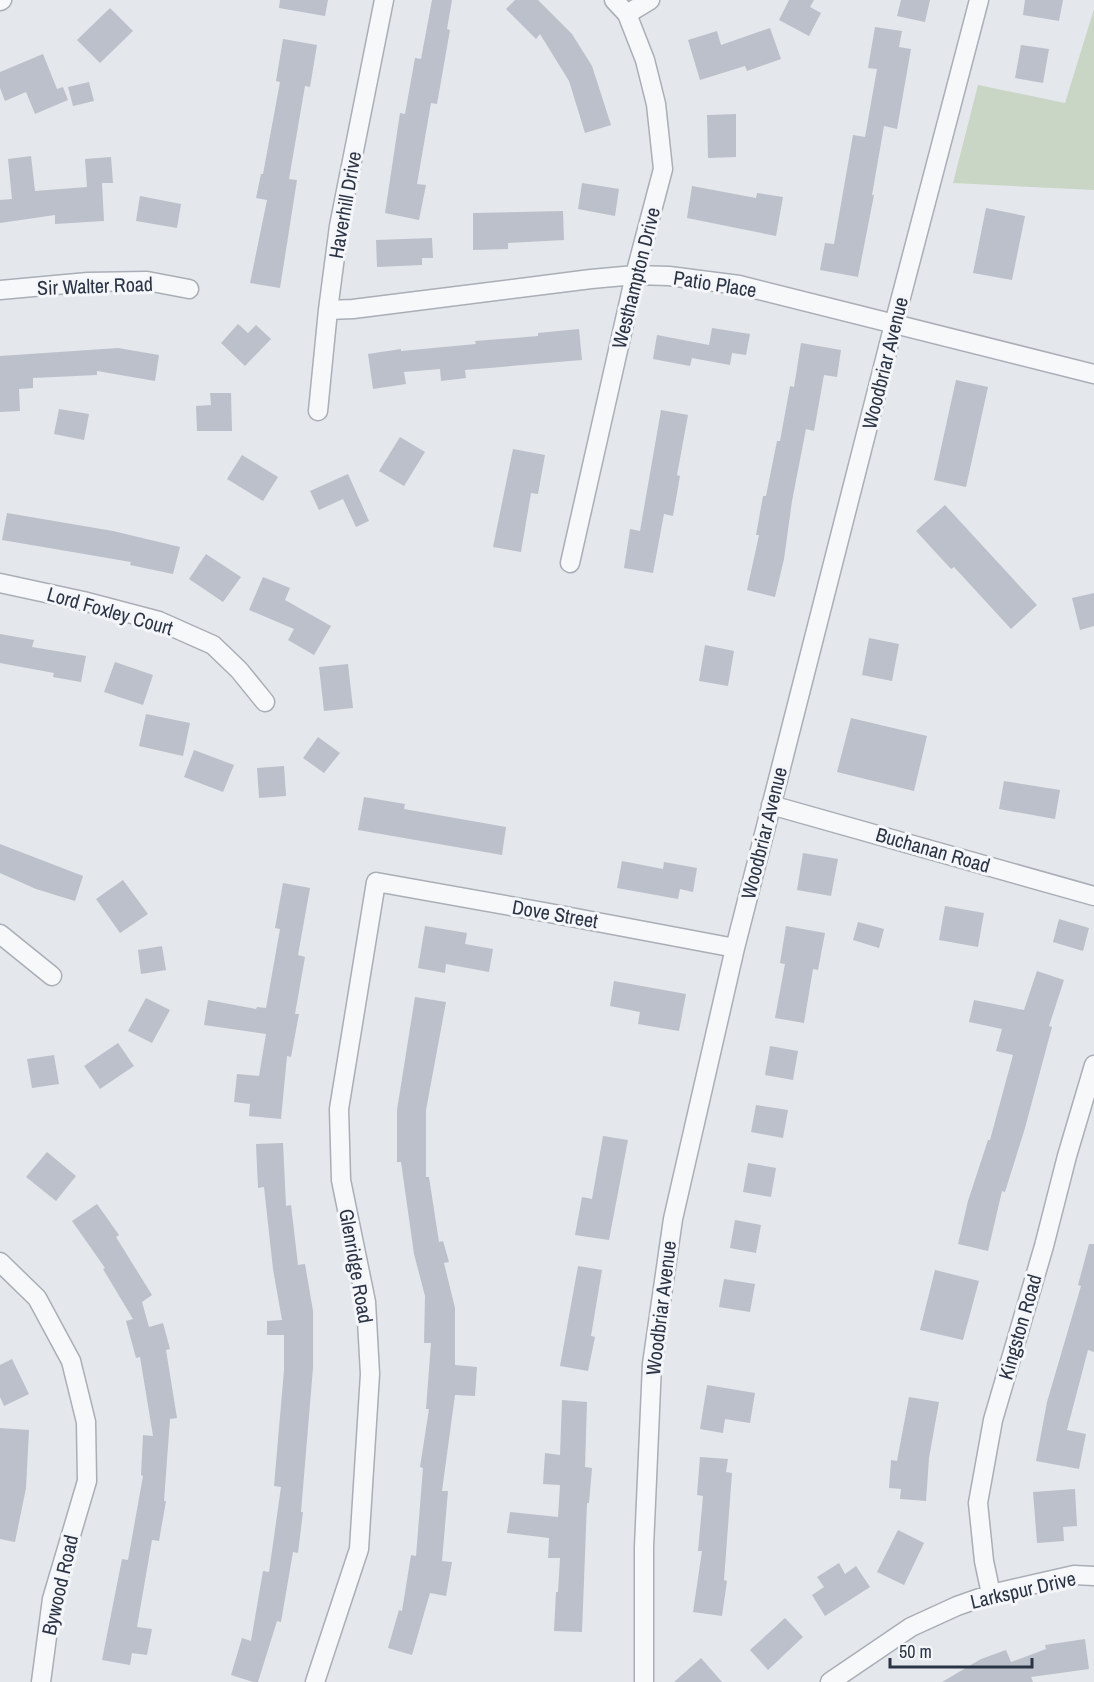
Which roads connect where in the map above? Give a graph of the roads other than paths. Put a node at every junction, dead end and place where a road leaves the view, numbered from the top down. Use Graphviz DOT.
graph roads {
  1 [pos="384,0"];
  2 [pos="614,0"];
  3 [pos="650,0"];
  4 [pos="979,0"];
  5 [pos="627,14"];
  6 [pos="635,275"];
  7 [pos="189,289"];
  8 [pos="0,290"];
  9 [pos="328,310"];
  10 [pos="894,324"];
  11 [pos="1094,374"];
  12 [pos="318,411"];
  13 [pos="570,563"];
  14 [pos="0,583"];
  15 [pos="265,702"];
  16 [pos="771,805"];
  17 [pos="376,882"];
  18 [pos="1094,896"];
  19 [pos="0,934"];
  20 [pos="735,948"];
  21 [pos="52,976"];
  22 [pos="1094,1065"];
  23 [pos="0,1262"];
  24 [pos="1094,1576"];
  25 [pos="991,1594"];
  26 [pos="41,1682"];
  27 [pos="315,1682"];
  28 [pos="644,1682"];
  29 [pos="830,1682"];
  1 -- 9 [label="street, Haverhill Drive"];
  2 -- 5 [label="street, Westhampton Drive"];
  3 -- 5 [label="street"];
  4 -- 10 [label="street, Woodbriar Avenue"];
  5 -- 6 [label="street, Westhampton Drive"];
  6 -- 9 [label="street, Patio Place"];
  6 -- 10 [label="street, Patio Place"];
  6 -- 13 [label="street, Westhampton Drive"];
  7 -- 8 [label="street, Sir Walter Road"];
  9 -- 12 [label="street, Haverhill Drive"];
  10 -- 11 [label="street, Patio Place"];
  10 -- 16 [label="street, Woodbriar Avenue"];
  14 -- 15 [label="street, Lord Foxley Court"];
  16 -- 18 [label="street, Buchanan Road"];
  16 -- 20 [label="street, Woodbriar Avenue"];
  17 -- 20 [label="street, Dove Street"];
  17 -- 27 [label="street, Glenridge Road"];
  19 -- 21 [label="street"];
  20 -- 28 [label="street, Woodbriar Avenue"];
  22 -- 25 [label="street, Kingston Road"];
  23 -- 26 [label="street, Bywood Road"];
  24 -- 25 [label="street, Larkspur Drive"];
  25 -- 29 [label="street, Larkspur Drive"];
}
